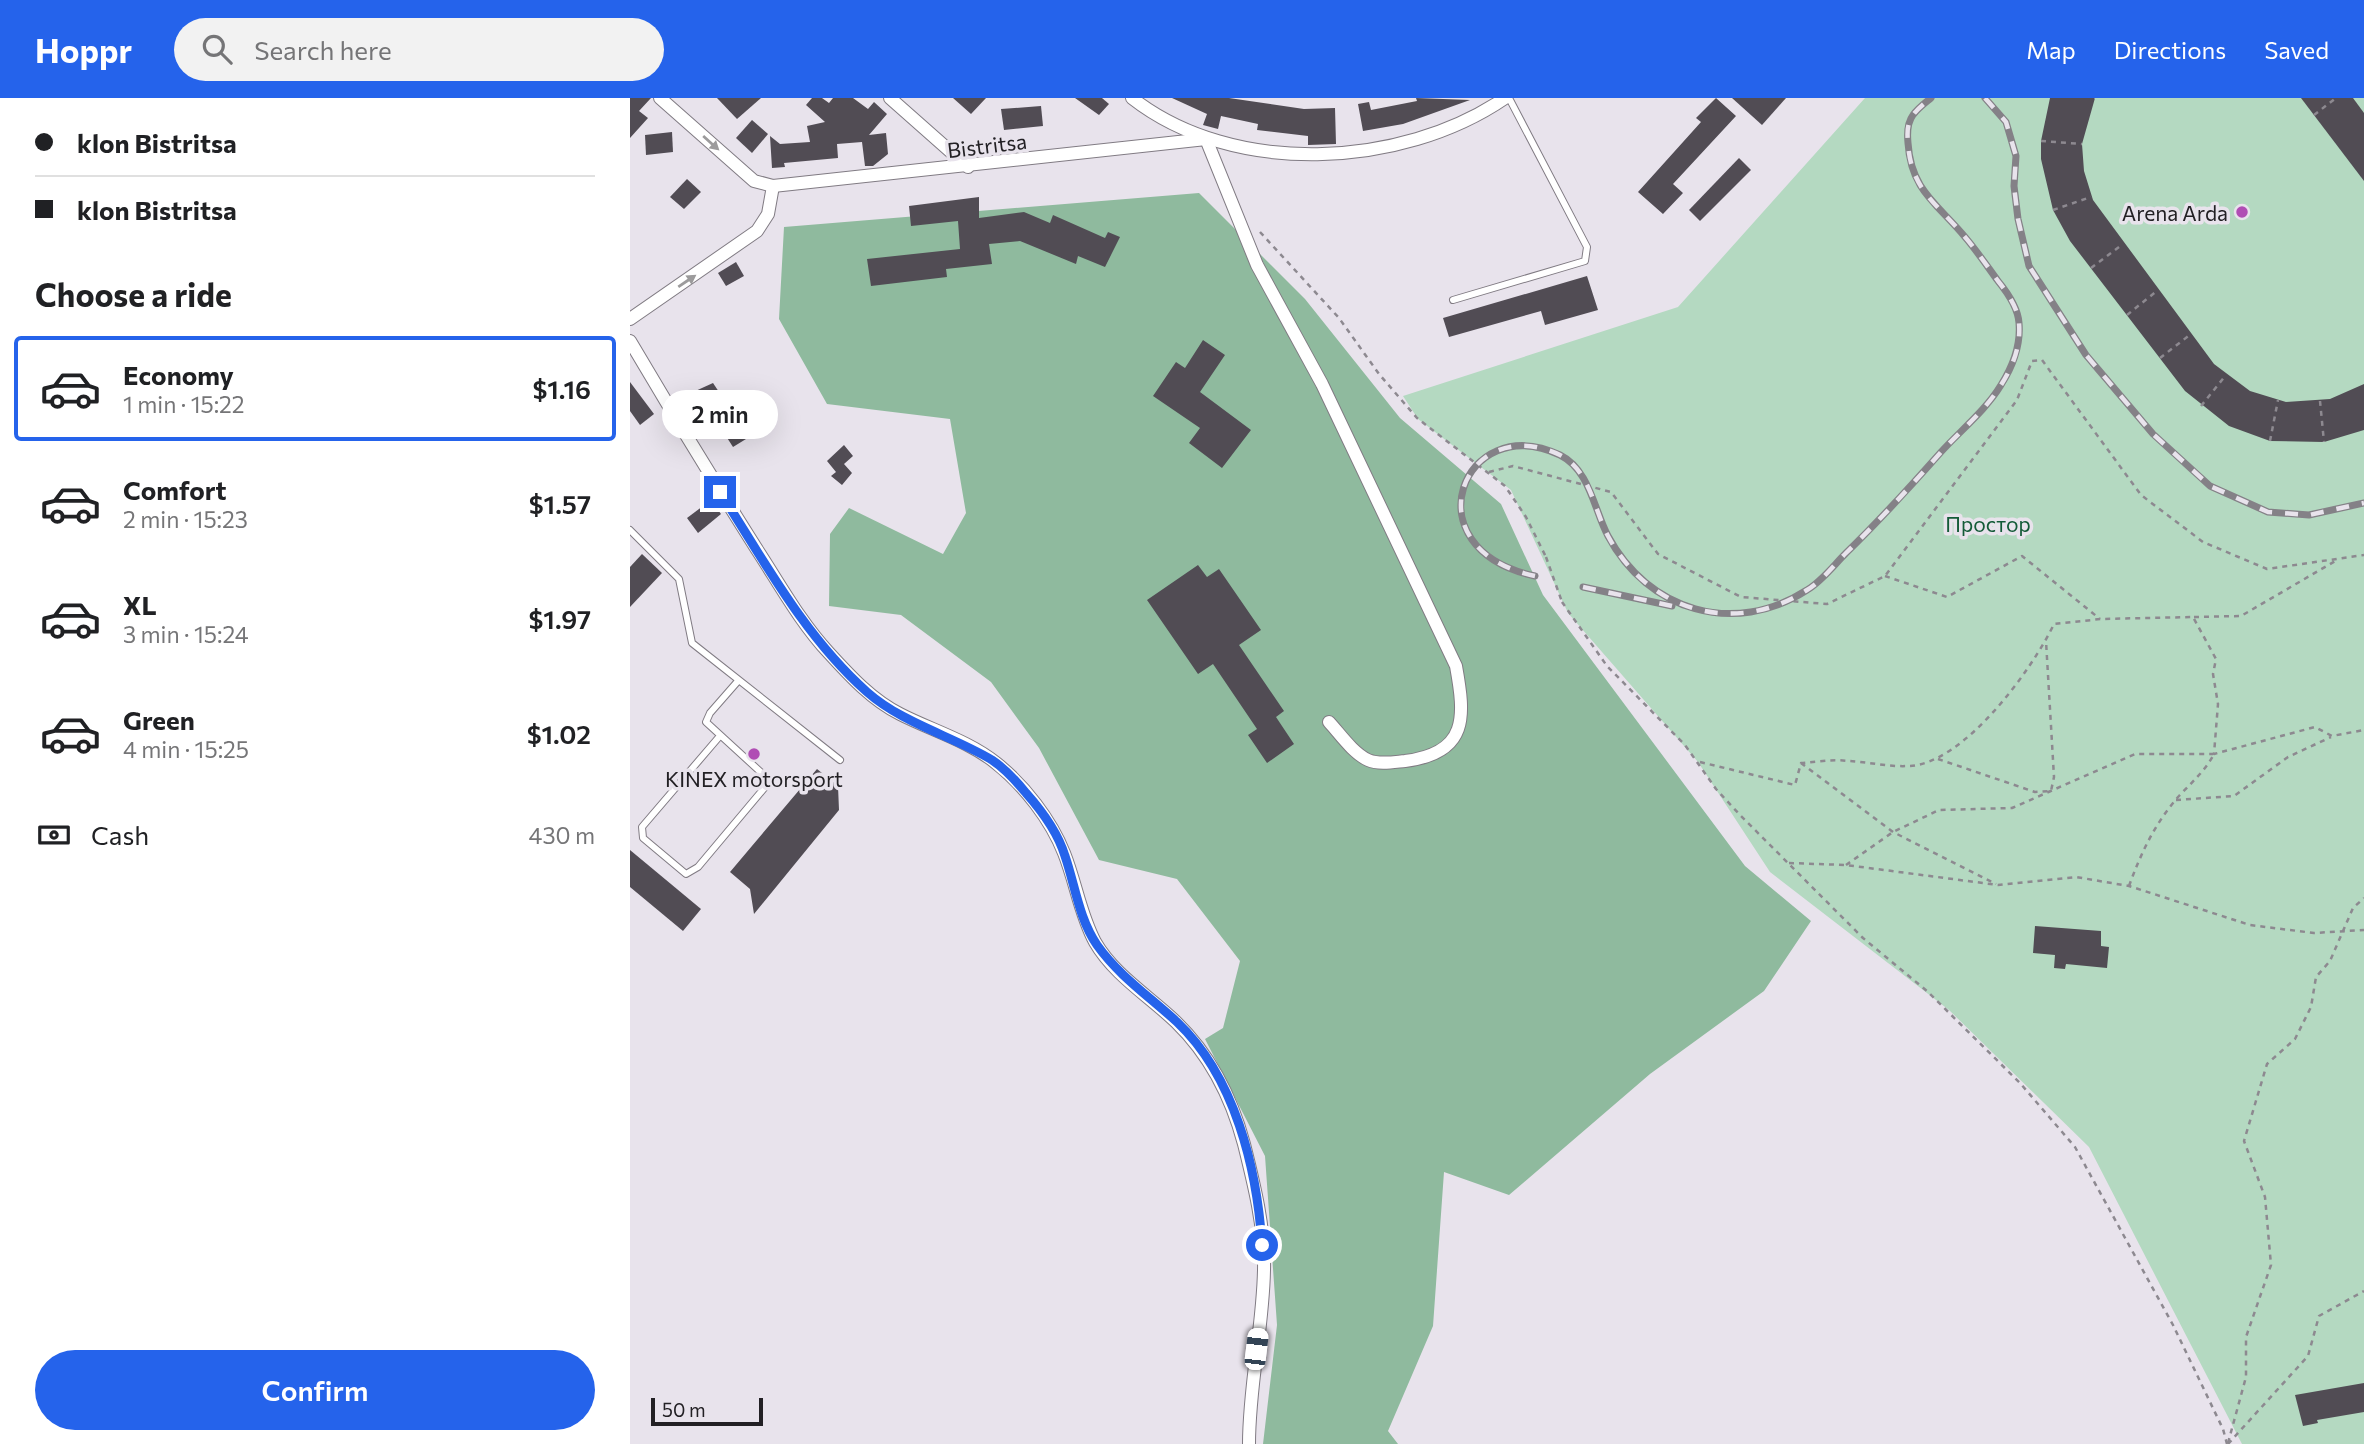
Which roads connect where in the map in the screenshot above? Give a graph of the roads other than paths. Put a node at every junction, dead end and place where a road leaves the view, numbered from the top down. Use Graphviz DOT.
graph roads {
  1 [pos="660,98"];
  2 [pos="890,98"];
  3 [pos="1132,98"];
  4 [pos="1507,98"];
  5 [pos="1206,139"];
  6 [pos="968,167"];
  7 [pos="773,186"];
  8 [pos="1453,300"];
  9 [pos="630,319"];
  10 [pos="630,341"];
  11 [pos="630,530"];
  12 [pos="738,681"];
  13 [pos="1329,722"];
  14 [pos="719,737"];
  15 [pos="840,760"];
  16 [pos="1249,1444"];
  1 -- 7 [label="street, one-way"];
  2 -- 6 [label="street"];
  3 -- 5 [label="street"];
  4 -- 5 [label="street"];
  4 -- 8 [label="lane"];
  5 -- 6 [label="street, Bistritsa"];
  5 -- 13 [label="street"];
  6 -- 7 [label="street, Bistritsa"];
  9 -- 7 [label="street, one-way"];
  10 -- 16 [label="street"];
  11 -- 12 [label="lane"];
  12 -- 14 [label="lane"];
  12 -- 15 [label="lane"];
  14 -- 14 [label="lane"];
}
